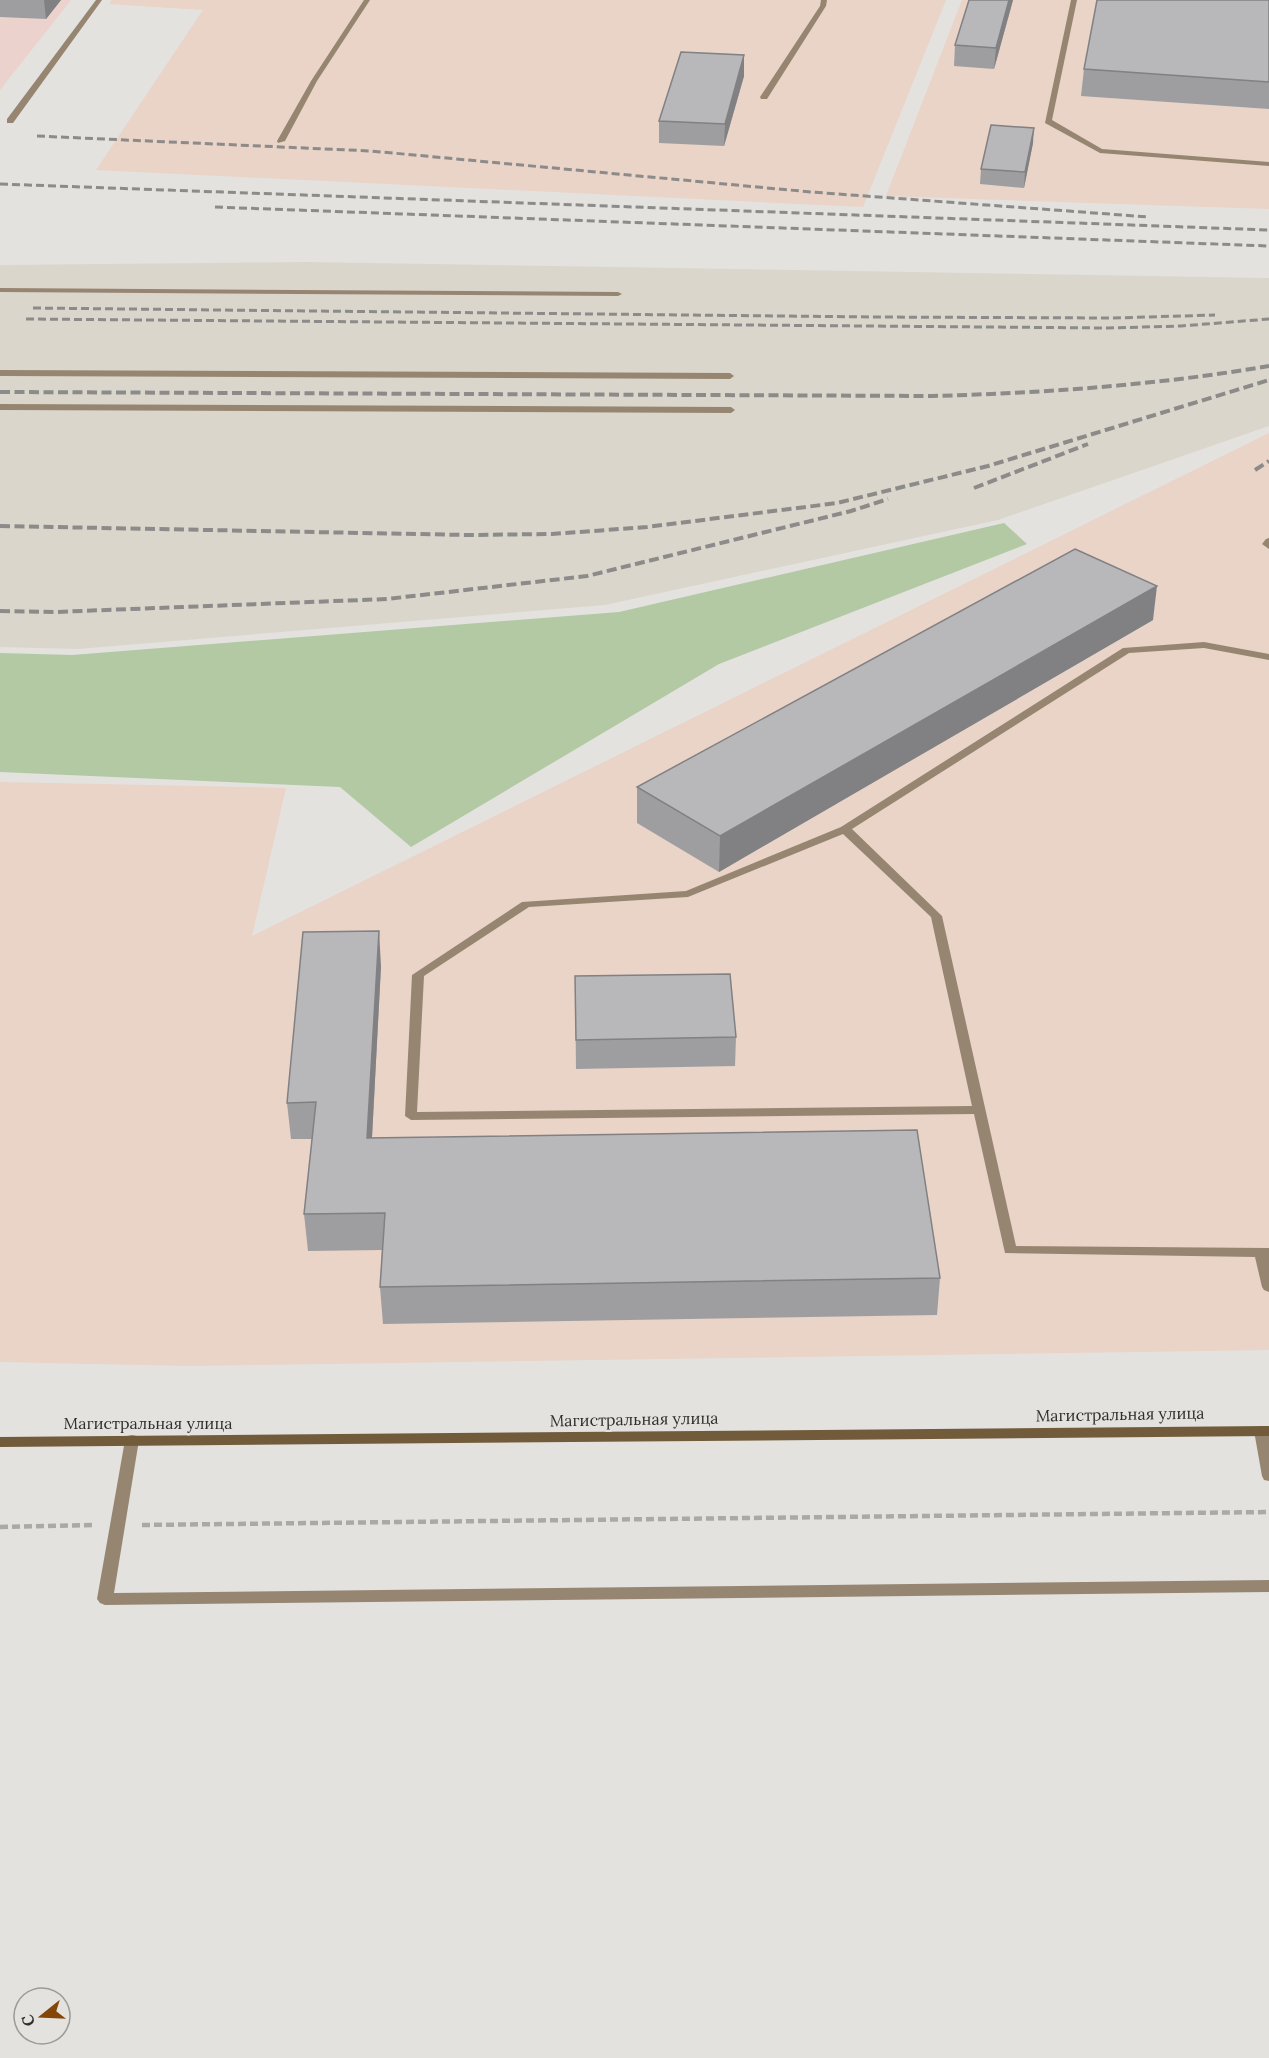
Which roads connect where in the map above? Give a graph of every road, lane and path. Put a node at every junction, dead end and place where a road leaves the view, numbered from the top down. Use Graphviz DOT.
graph roads {
  1 [pos="99,0"];
  2 [pos="367,0"];
  3 [pos="824,0"];
  4 [pos="1074,0"];
  5 [pos="764,97"];
  6 [pos="10,121"];
  7 [pos="281,141"];
  8 [pos="1269,164"];
  9 [pos="0,290"];
  10 [pos="618,294"];
  11 [pos="0,372"];
  12 [pos="730,376"];
  13 [pos="0,407"];
  14 [pos="731,410"];
  15 [pos="1269,541"];
  16 [pos="1269,546"];
  17 [pos="1269,657"];
  18 [pos="845,829"];
  19 [pos="979,1110"];
  20 [pos="1265,1253"];
  21 [pos="1269,1287"];
  22 [pos="1265,1431"];
  23 [pos="132,1440"];
  24 [pos="0,1442"];
  25 [pos="1269,1476"];
  26 [pos="1269,1512"];
  27 [pos="118,1525"];
  28 [pos="0,1527"];
  29 [pos="1269,1586"];
  1 -- 6 [label="street"];
  2 -- 7 [label="street"];
  3 -- 5 [label="street"];
  4 -- 8 [label="street"];
  9 -- 10 [label="street"];
  11 -- 12 [label="street"];
  13 -- 14 [label="street"];
  15 -- 16 [label="street"];
  17 -- 18 [label="street"];
  18 -- 19 [label="street"];
  18 -- 19 [label="street"];
  19 -- 20 [label="street"];
  20 -- 21 [label="street"];
  22 -- 23 [label="street, Магистральная улица"];
  22 -- 25 [label="street"];
  23 -- 24 [label="street, Магистральная улица"];
  23 -- 27 [label="street"];
  26 -- 27 [label="path"];
  27 -- 28 [label="path"];
  27 -- 29 [label="street"];
}
